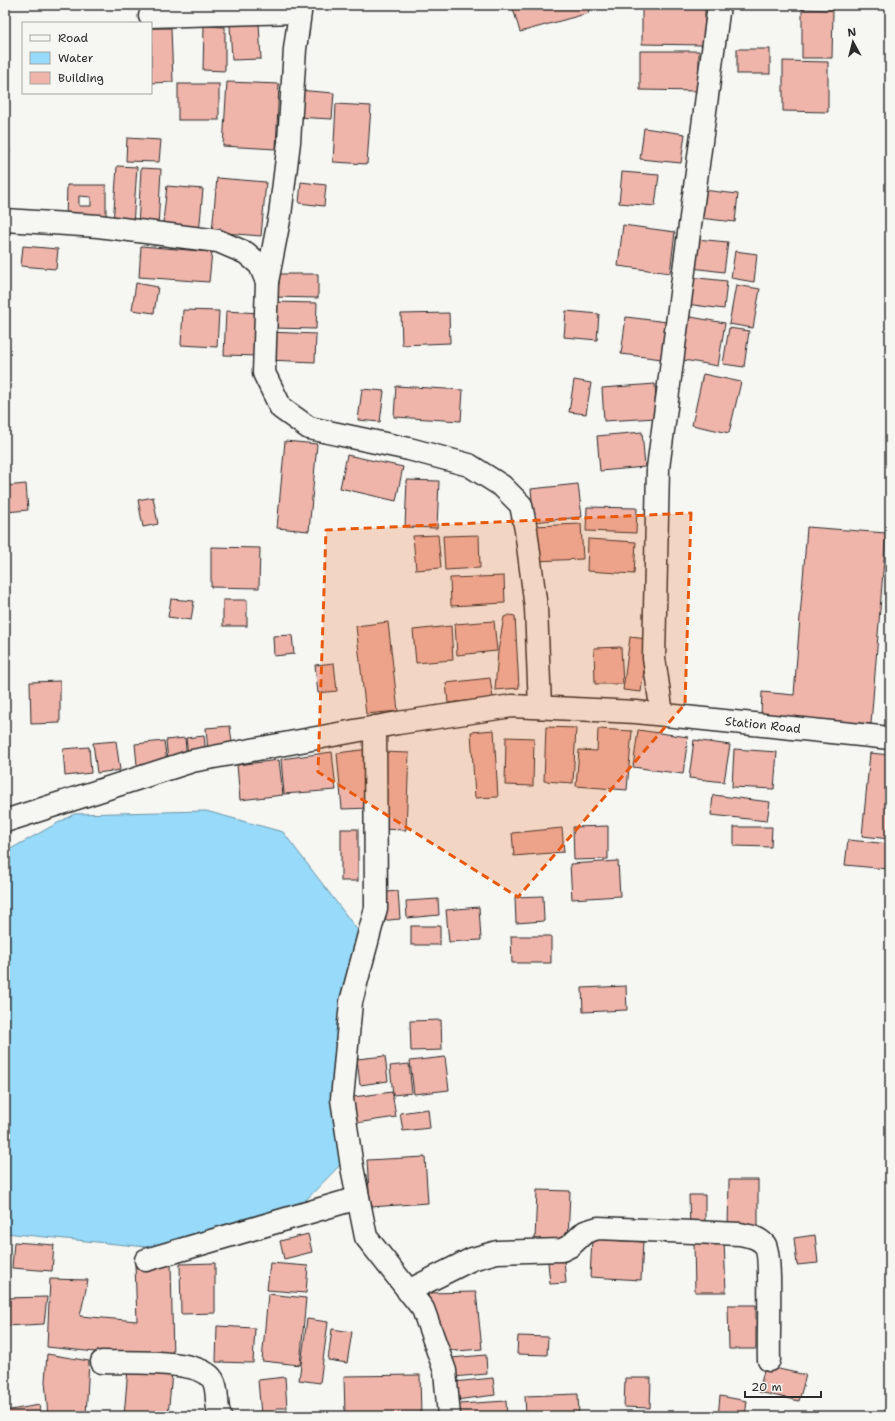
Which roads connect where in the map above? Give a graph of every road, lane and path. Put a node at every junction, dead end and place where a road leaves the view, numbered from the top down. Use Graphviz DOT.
graph roads {
  1 [pos="719,5"];
  2 [pos="300,9"];
  3 [pos="150,16"];
  4 [pos="5,220"];
  5 [pos="267,282"];
  6 [pos="540,707"];
  7 [pos="662,714"];
  8 [pos="376,727"];
  9 [pos="890,738"];
  10 [pos="5,821"];
  11 [pos="358,1198"];
  12 [pos="146,1260"];
  13 [pos="408,1291"];
  14 [pos="768,1360"];
  15 [pos="102,1362"];
  16 [pos="220,1416"];
  17 [pos="450,1416"];
  1 -- 7 [label="street"];
  2 -- 3 [label="street"];
  2 -- 5 [label="street"];
  4 -- 5 [label="street"];
  5 -- 6 [label="street"];
  6 -- 7 [label="street, Station Road"];
  6 -- 8 [label="street, Station Road"];
  7 -- 9 [label="street, Station Road"];
  8 -- 10 [label="street, Station Road"];
  8 -- 11 [label="street"];
  11 -- 12 [label="street"];
  11 -- 13 [label="street"];
  13 -- 14 [label="street"];
  13 -- 17 [label="street"];
  15 -- 16 [label="street"];
}
